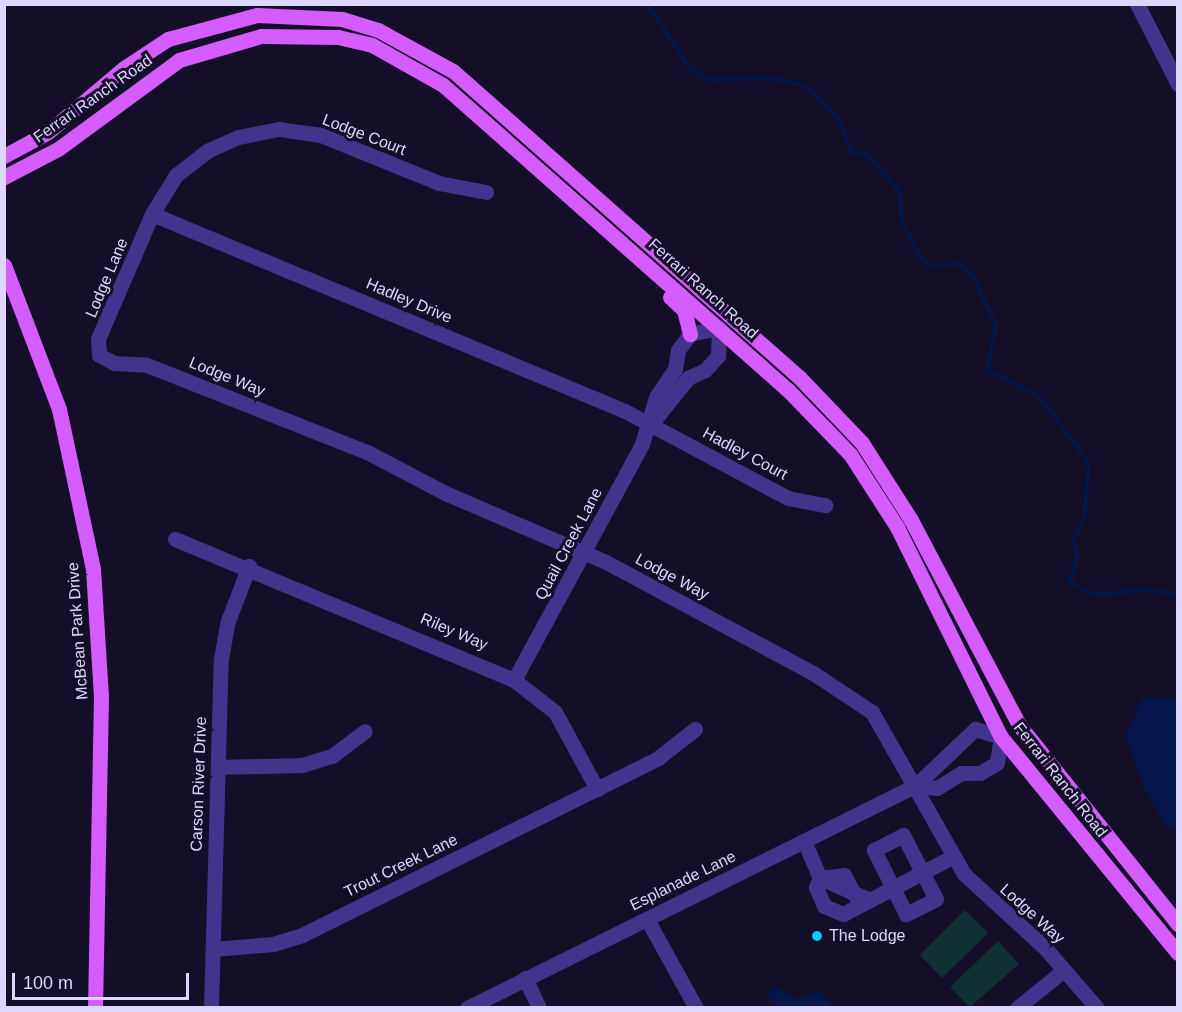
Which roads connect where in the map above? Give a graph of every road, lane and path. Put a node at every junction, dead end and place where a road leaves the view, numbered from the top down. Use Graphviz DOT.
graph roads {
  1 [pos="1137,4"];
  2 [pos="1178,84"];
  3 [pos="4,156"];
  4 [pos="4,177"];
  5 [pos="486,192"];
  6 [pos="585,208"];
  7 [pos="152,214"];
  8 [pos="4,265"];
  9 [pos="729,315"];
  10 [pos="719,328"];
  11 [pos="690,334"];
  12 [pos="99,355"];
  13 [pos="682,373"];
  14 [pos="651,424"];
  15 [pos="825,505"];
  16 [pos="176,539"];
  17 [pos="586,553"];
  18 [pos="249,566"];
  19 [pos="514,680"];
  20 [pos="1019,725"];
  21 [pos="695,729"];
  22 [pos="365,731"];
  23 [pos="1001,737"];
  24 [pos="950,756"];
  25 [pos="218,767"];
  26 [pos="961,773"];
  27 [pos="915,786"];
  28 [pos="597,789"];
  29 [pos="804,841"];
  30 [pos="952,857"];
  31 [pos="922,873"];
  32 [pos="820,878"];
  33 [pos="893,888"];
  34 [pos="862,898"];
  35 [pos="647,919"];
  36 [pos="1178,924"];
  37 [pos="213,949"];
  38 [pos="1175,949"];
  39 [pos="1064,970"];
  40 [pos="525,978"];
  41 [pos="95,1008"];
  42 [pos="211,1008"];
  43 [pos="466,1008"];
  44 [pos="539,1008"];
  45 [pos="696,1008"];
  46 [pos="1017,1008"];
  47 [pos="1097,1008"];
  1 -- 2 [label="street"];
  3 -- 9 [label="main road, Ferrari Ranch Road"];
  4 -- 6 [label="main road, Ferrari Ranch Road"];
  5 -- 7 [label="street, Lodge Court"];
  6 -- 10 [label="main road, Ferrari Ranch Road"];
  6 -- 11 [label="main road"];
  7 -- 12 [label="street, Lodge Lane"];
  7 -- 14 [label="street, Hadley Drive"];
  8 -- 41 [label="main road, McBean Park Drive"];
  9 -- 10 [label="main road"];
  9 -- 20 [label="main road, Ferrari Ranch Road"];
  10 -- 11 [label="street"];
  10 -- 13 [label="street"];
  10 -- 23 [label="main road, Ferrari Ranch Road"];
  11 -- 13 [label="street"];
  12 -- 17 [label="street, Lodge Way"];
  13 -- 14 [label="street, Quail Creek Lane"];
  14 -- 15 [label="street, Hadley Court"];
  14 -- 17 [label="street, Quail Creek Lane"];
  16 -- 18 [label="street, Riley Way"];
  17 -- 19 [label="street, Quail Creek Lane"];
  17 -- 27 [label="street, Lodge Way"];
  18 -- 19 [label="street, Riley Way"];
  18 -- 25 [label="street, Carson River Drive"];
  19 -- 28 [label="street, Riley Way"];
  20 -- 23 [label="main road"];
  20 -- 36 [label="main road, Ferrari Ranch Road"];
  21 -- 28 [label="street, Trout Creek Lane"];
  22 -- 25 [label="street"];
  23 -- 24 [label="street, Esplanade Lane"];
  23 -- 26 [label="street, Esplanade Lane"];
  23 -- 38 [label="main road, Ferrari Ranch Road"];
  24 -- 26 [label="street"];
  24 -- 27 [label="street, Esplanade Lane"];
  25 -- 37 [label="street, Carson River Drive"];
  26 -- 27 [label="street, Esplanade Lane"];
  27 -- 29 [label="street, Esplanade Lane"];
  27 -- 30 [label="street, Lodge Way"];
  28 -- 37 [label="street, Trout Creek Lane"];
  29 -- 32 [label="street"];
  29 -- 35 [label="street, Esplanade Lane"];
  30 -- 31 [label="street"];
  30 -- 39 [label="street, Lodge Way"];
  31 -- 33 [label="street"];
  31 -- 33 [label="street"];
  31 -- 33 [label="street"];
  32 -- 34 [label="street"];
  32 -- 34 [label="street"];
  33 -- 34 [label="street"];
  35 -- 40 [label="street, Esplanade Lane"];
  35 -- 45 [label="street"];
  37 -- 42 [label="street, Carson River Drive"];
  39 -- 46 [label="street"];
  39 -- 47 [label="street, Lodge Way"];
  40 -- 43 [label="street, Esplanade Lane"];
  40 -- 44 [label="street"];
}
